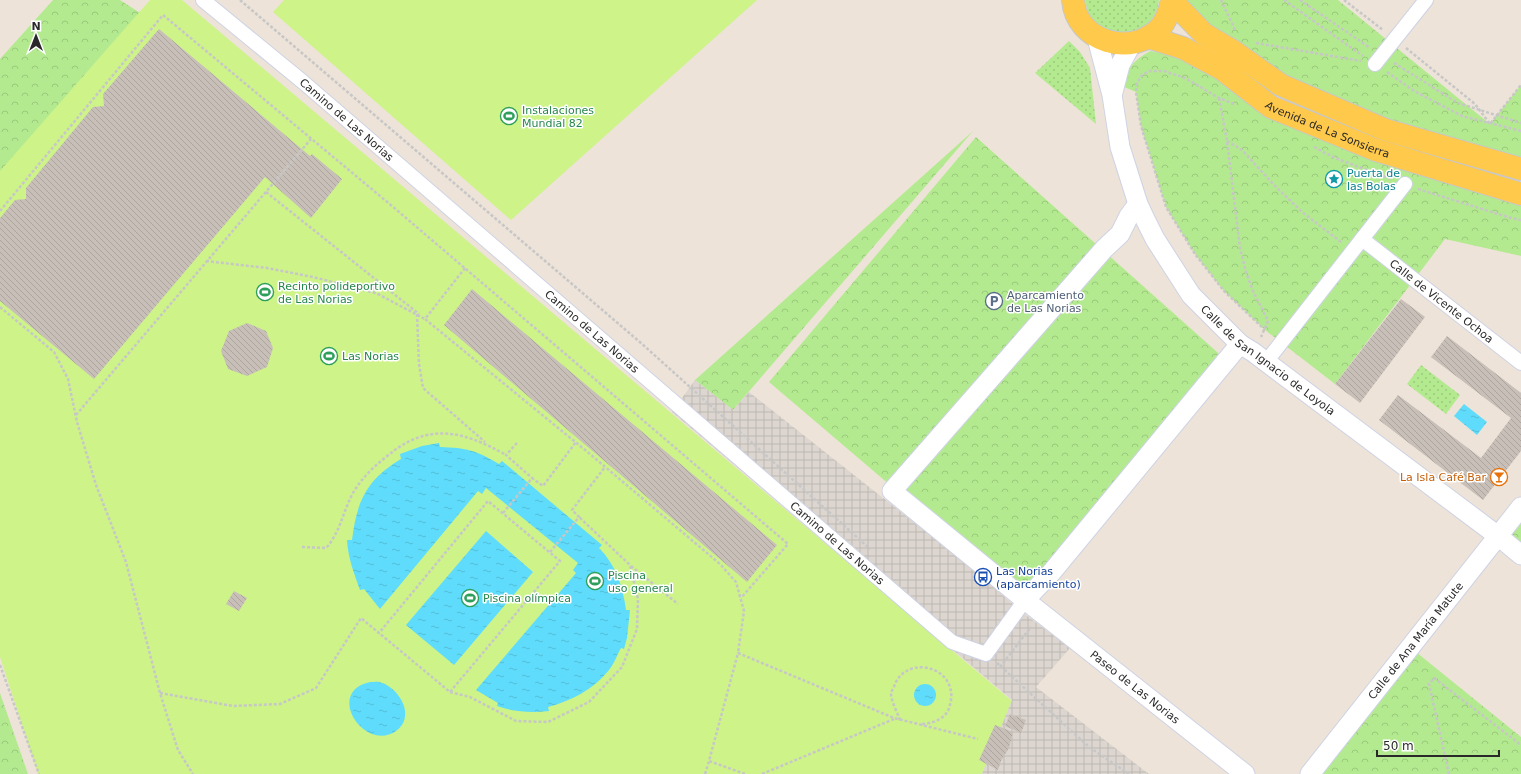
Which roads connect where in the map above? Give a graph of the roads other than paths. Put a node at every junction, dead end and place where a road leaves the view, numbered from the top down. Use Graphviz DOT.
graph roads {
  1 [pos="203,0"];
  2 [pos="1072,0"];
  3 [pos="1172,0"];
  4 [pos="1426,0"];
  5 [pos="1097,38"];
  6 [pos="1140,40"];
  7 [pos="1378,60"];
  8 [pos="1112,95"];
  9 [pos="1521,169"];
  10 [pos="1405,184"];
  11 [pos="1521,194"];
  12 [pos="1138,204"];
  13 [pos="1120,234"];
  14 [pos="1155,239"];
  15 [pos="1358,245"];
  16 [pos="1253,353"];
  17 [pos="1521,363"];
  18 [pos="1521,507"];
  19 [pos="1498,536"];
  20 [pos="1521,555"];
  21 [pos="1025,600"];
  22 [pos="1246,774"];
  23 [pos="1310,774"];
  1 -- 21 [label="street, Camino de Las Norias"];
  2 -- 5 [label="main road"];
  3 -- 6 [label="main road"];
  3 -- 9 [label="main road, Avenida de La Sonsierra"];
  4 -- 7 [label="street"];
  5 -- 6 [label="main road, Avenida de La Sonsierra"];
  5 -- 8 [label="street, Calle de San Ignacio de Loyola"];
  6 -- 8 [label="street, Calle de San Ignacio de Loyola"];
  6 -- 11 [label="main road, Avenida de La Sonsierra"];
  8 -- 12 [label="street, Calle de San Ignacio de Loyola"];
  10 -- 15 [label="street"];
  12 -- 13 [label="street"];
  12 -- 14 [label="street, Calle de San Ignacio de Loyola"];
  13 -- 14 [label="street"];
  13 -- 21 [label="street, Paseo de Las Norias"];
  14 -- 16 [label="street, Calle de San Ignacio de Loyola"];
  15 -- 16 [label="street"];
  15 -- 17 [label="street, Calle de Vicente Ochoa"];
  16 -- 19 [label="street, Calle de San Ignacio de Loyola"];
  16 -- 21 [label="street"];
  18 -- 19 [label="street, Calle de Ana María Matute"];
  19 -- 20 [label="street, Calle de San Ignacio de Loyola"];
  19 -- 23 [label="street, Calle de Ana María Matute"];
  21 -- 22 [label="street, Paseo de Las Norias"];
}
